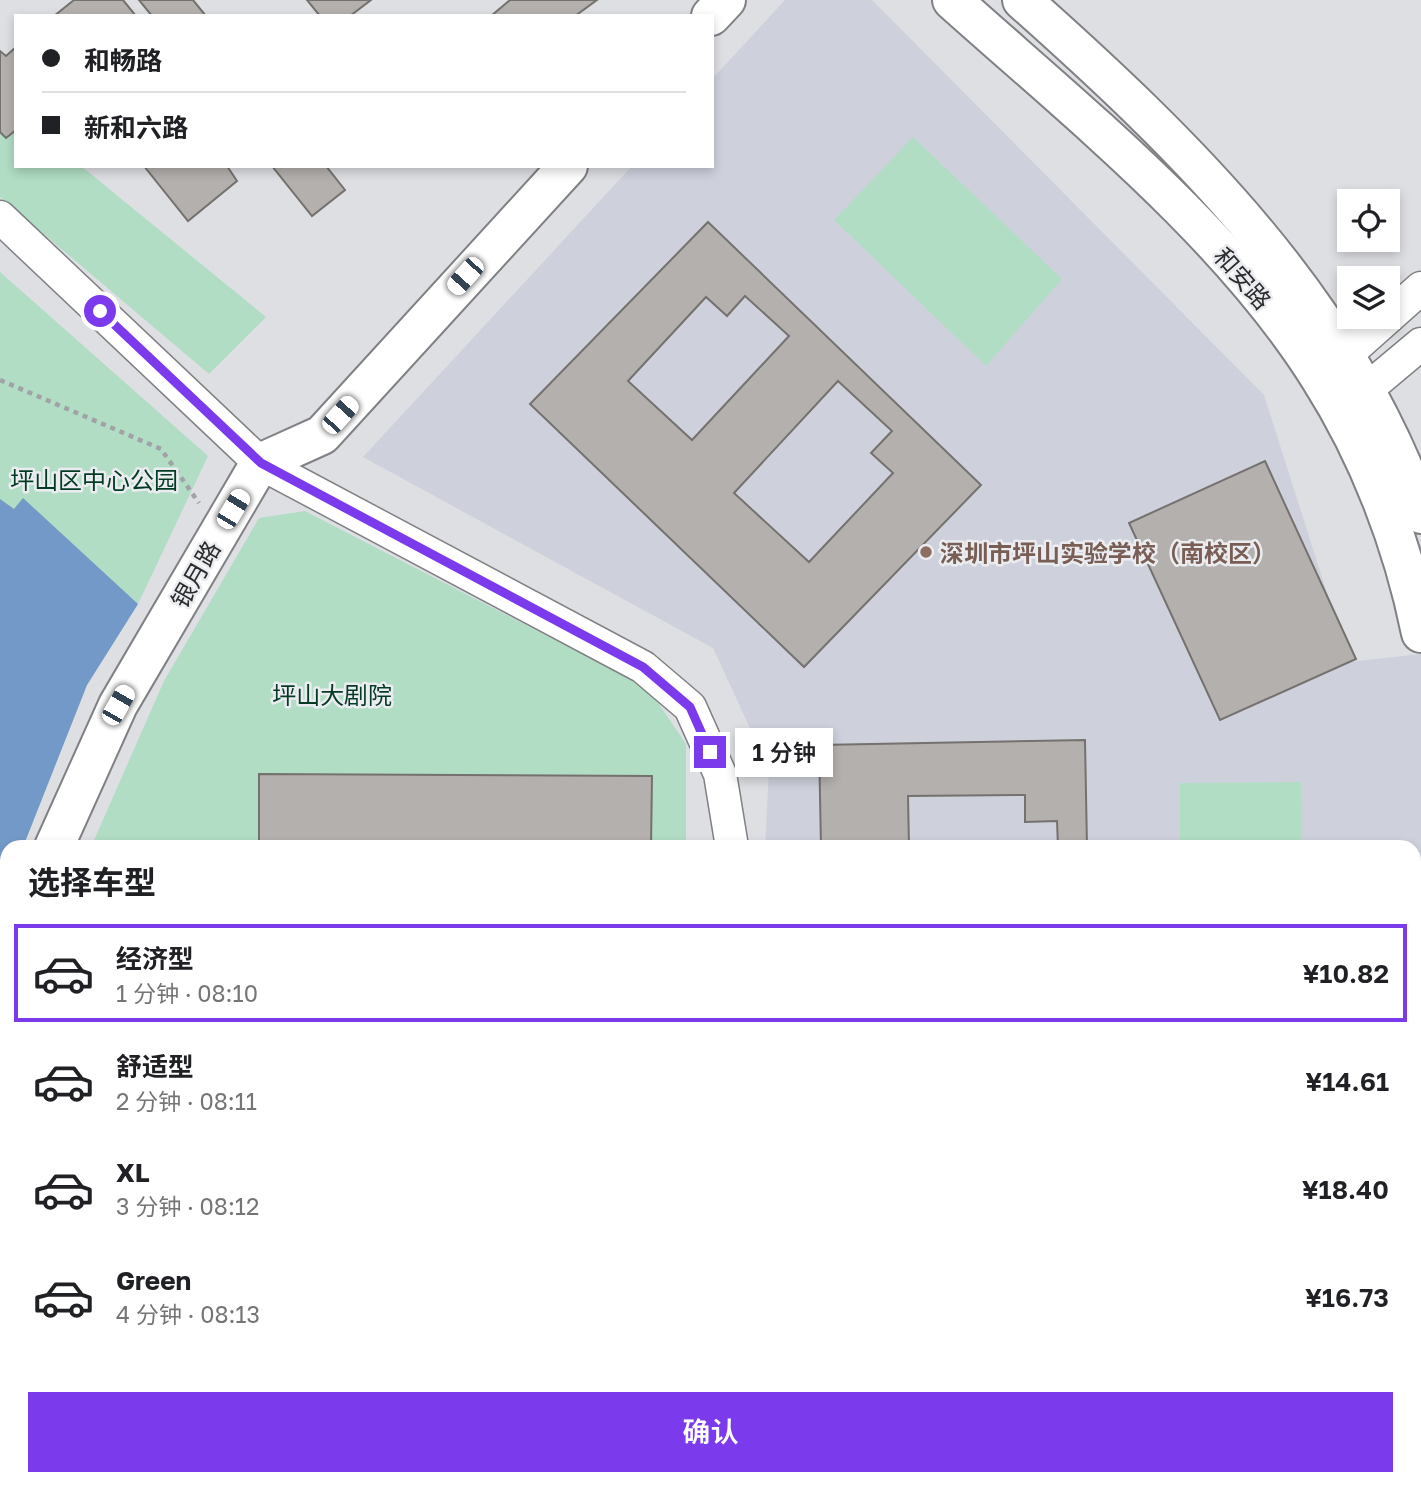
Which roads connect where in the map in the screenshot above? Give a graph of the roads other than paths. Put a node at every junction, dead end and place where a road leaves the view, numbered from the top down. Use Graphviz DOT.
graph roads {
  1 [pos="726,0"];
  2 [pos="952,0"];
  3 [pos="1021,0"];
  4 [pos="713,14"];
  5 [pos="566,168"];
  6 [pos="0,217"];
  7 [pos="1280,262"];
  8 [pos="1251,288"];
  9 [pos="1421,288"];
  10 [pos="1421,344"];
  11 [pos="1333,366"];
  12 [pos="1366,390"];
  13 [pos="261,463"];
  14 [pos="1421,514"];
  15 [pos="1421,633"];
  16 [pos="57,840"];
  17 [pos="731,840"];
  1 -- 4 [label="street"];
  2 -- 8 [label="street, 和安路"];
  3 -- 7 [label="street, 和安路"];
  5 -- 13 [label="street"];
  6 -- 13 [label="street"];
  7 -- 8 [label="street"];
  7 -- 11 [label="street, 和安路"];
  8 -- 11 [label="street, 和安路"];
  9 -- 11 [label="street"];
  10 -- 12 [label="street"];
  11 -- 12 [label="street, 和安路"];
  11 -- 15 [label="street, 和安路"];
  12 -- 14 [label="street, 和安路"];
  13 -- 16 [label="street, 银月路"];
  13 -- 17 [label="street"];
}
